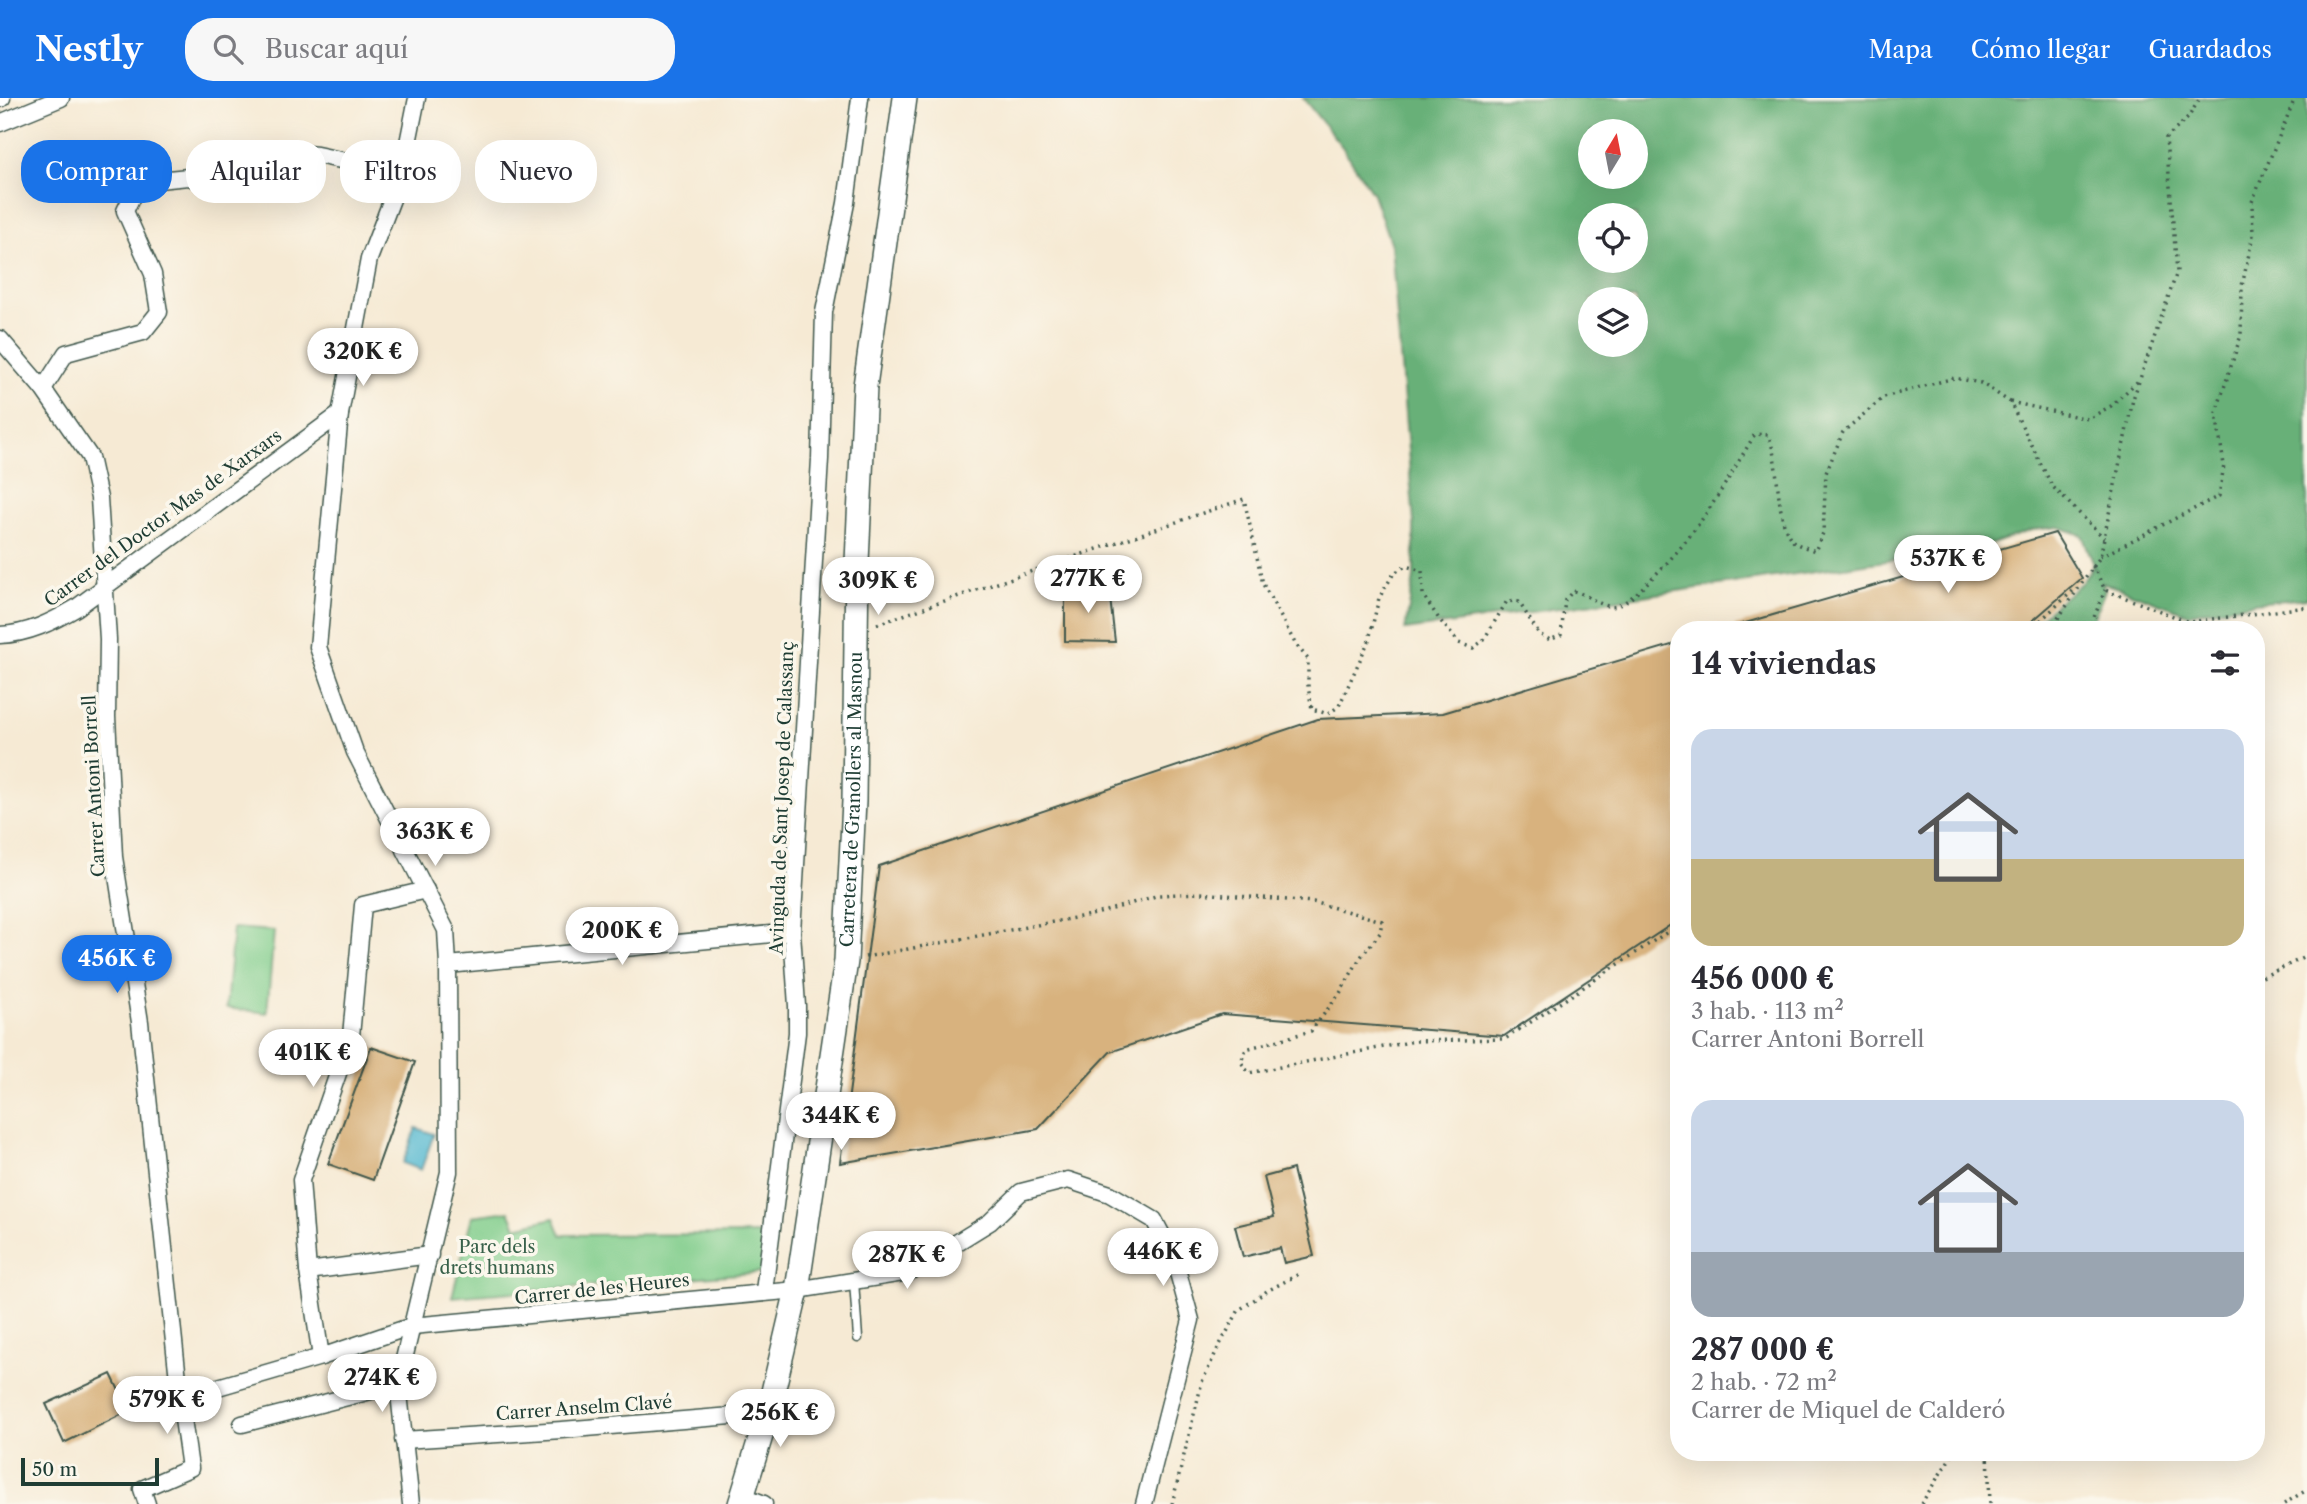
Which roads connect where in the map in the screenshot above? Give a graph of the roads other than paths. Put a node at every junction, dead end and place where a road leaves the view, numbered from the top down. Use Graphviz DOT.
graph roads {
  1 [pos="61,98"];
  2 [pos="417,98"];
  3 [pos="860,98"];
  4 [pos="905,98"];
  5 [pos="0,123"];
  6 [pos="409,140"];
  7 [pos="340,160"];
  8 [pos="390,203"];
  9 [pos="0,339"];
  10 [pos="43,389"];
  11 [pos="340,414"];
  12 [pos="105,588"];
  13 [pos="0,635"];
  14 [pos="426,890"];
  15 [pos="792,932"];
  16 [pos="449,965"];
  17 [pos="907,1241"];
  18 [pos="430,1255"];
  19 [pos="308,1272"];
  20 [pos="909,1272"];
  21 [pos="854,1281"];
  22 [pos="797,1290"];
  23 [pos="764,1291"];
  24 [pos="412,1326"];
  25 [pos="858,1338"];
  26 [pos="321,1357"];
  27 [pos="398,1384"];
  28 [pos="180,1398"];
  29 [pos="768,1413"];
  30 [pos="242,1424"];
  31 [pos="403,1440"];
  32 [pos="749,1501"];
  33 [pos="146,1504"];
  34 [pos="411,1504"];
  35 [pos="1144,1504"];
  1 -- 5 [label="street"];
  2 -- 6 [label="street"];
  3 -- 15 [label="street, Avinguda de Sant Josep de Calassanç"];
  4 -- 22 [label="main road, Carretera de Granollers al Masnou"];
  7 -- 10 [label="street"];
  8 -- 11 [label="street"];
  9 -- 10 [label="street, Carrer Antoni Borrell"];
  10 -- 12 [label="street, Carrer Antoni Borrell"];
  11 -- 12 [label="street, Carrer del Doctor Mas de Xarxars"];
  11 -- 14 [label="street"];
  12 -- 13 [label="street, Carrer del Doctor Mas de Xarxars"];
  12 -- 28 [label="street, Carrer Antoni Borrell"];
  14 -- 16 [label="street"];
  14 -- 19 [label="street"];
  15 -- 16 [label="street"];
  15 -- 23 [label="street, Avinguda de Sant Josep de Calassanç"];
  16 -- 18 [label="street"];
  17 -- 20 [label="lane"];
  18 -- 19 [label="street"];
  18 -- 24 [label="street"];
  19 -- 26 [label="street"];
  20 -- 21 [label="street, Carrer de les Heures"];
  20 -- 35 [label="street"];
  21 -- 22 [label="street, Carrer de les Heures"];
  21 -- 25 [label="lane"];
  22 -- 23 [label="street, Carrer de les Heures"];
  22 -- 29 [label="main road, Carretera de Granollers al Masnou"];
  23 -- 24 [label="street, Carrer de les Heures"];
  24 -- 26 [label="street, Carrer de les Heures"];
  24 -- 27 [label="street"];
  26 -- 28 [label="street, Carrer de les Heures"];
  27 -- 30 [label="street"];
  27 -- 31 [label="street"];
  28 -- 33 [label="street, Carrer Antoni Borrell"];
  29 -- 31 [label="street, Carrer Anselm Clavé"];
  29 -- 32 [label="main road, Carretera de Granollers al Masnou"];
  31 -- 34 [label="street"];
}
